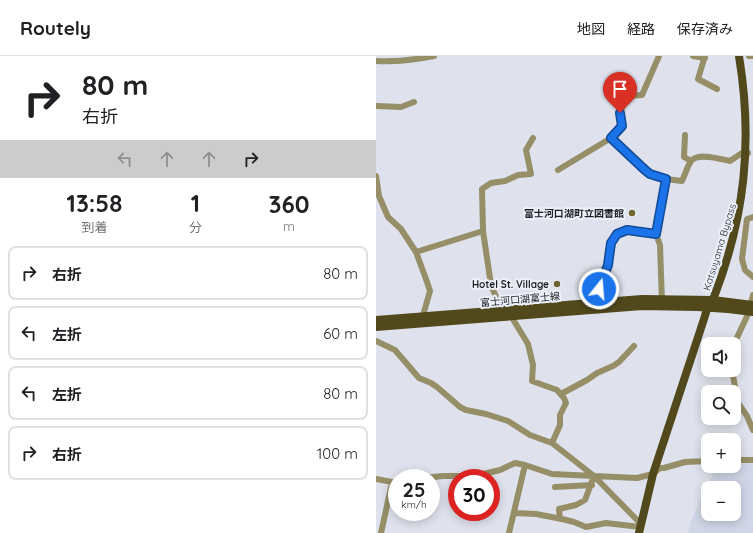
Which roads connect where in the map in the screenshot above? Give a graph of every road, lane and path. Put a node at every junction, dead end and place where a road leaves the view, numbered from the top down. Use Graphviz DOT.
graph roads {
  1 [pos="434,56"];
  2 [pos="659,56"];
  3 [pos="693,56"];
  4 [pos="741,56"];
  5 [pos="749,56"];
  6 [pos="753,56"];
  7 [pos="705,57"];
  8 [pos="376,60"];
  9 [pos="717,90"];
  10 [pos="414,102"];
  11 [pos="376,106"];
  12 [pos="685,135"];
  13 [pos="534,138"];
  14 [pos="611,138"];
  15 [pos="750,149"];
  16 [pos="691,161"];
  17 [pos="558,170"];
  18 [pos="376,176"];
  19 [pos="666,179"];
  20 [pos="753,217"];
  21 [pos="482,230"];
  22 [pos="656,234"];
  23 [pos="416,252"];
  24 [pos="753,277"];
  25 [pos="753,294"];
  26 [pos="662,302"];
  27 [pos="598,303"];
  28 [pos="712,305"];
  29 [pos="751,308"];
  30 [pos="509,313"];
  31 [pos="425,317"];
  32 [pos="376,320"];
  33 [pos="376,327"];
  34 [pos="737,337"];
  35 [pos="376,341"];
  36 [pos="634,346"];
  37 [pos="733,377"];
  38 [pos="561,394"];
  39 [pos="753,430"];
  40 [pos="552,443"];
  41 [pos="741,460"];
  42 [pos="753,460"];
  43 [pos="701,461"];
  44 [pos="525,465"];
  45 [pos="660,468"];
  46 [pos="653,474"];
  47 [pos="440,476"];
  48 [pos="594,476"];
  49 [pos="376,479"];
  50 [pos="388,482"];
  51 [pos="592,485"];
  52 [pos="555,487"];
  53 [pos="388,504"];
  54 [pos="514,513"];
  55 [pos="560,519"];
  56 [pos="641,529"];
  57 [pos="376,532"];
  58 [pos="380,533"];
  59 [pos="509,533"];
  1 -- 8 [label="street"];
  2 -- 14 [label="street"];
  3 -- 7 [label="street"];
  4 -- 15 [label="main road, Katsuyama Bypass"];
  5 -- 6 [label="street"];
  7 -- 9 [label="street"];
  10 -- 11 [label="street"];
  12 -- 16 [label="street"];
  13 -- 21 [label="street"];
  14 -- 17 [label="street"];
  14 -- 19 [label="street"];
  15 -- 16 [label="street"];
  15 -- 28 [label="main road, Katsuyama Bypass"];
  16 -- 19 [label="street"];
  18 -- 23 [label="street"];
  19 -- 22 [label="street"];
  20 -- 24 [label="street"];
  21 -- 23 [label="street"];
  21 -- 30 [label="street"];
  22 -- 26 [label="street"];
  22 -- 27 [label="street"];
  23 -- 31 [label="street"];
  25 -- 29 [label="street"];
  26 -- 27 [label="main road, 富士河口湖富士線"];
  26 -- 28 [label="main road, 富士河口湖富士線"];
  26 -- 30 [label="main road, 富士河口湖富士線"];
  27 -- 30 [label="main road, 富士河口湖富士線"];
  28 -- 29 [label="main road, 富士河口湖富士線"];
  28 -- 45 [label="main road"];
  28 -- 46 [label="main road"];
  29 -- 34 [label="street"];
  30 -- 31 [label="main road, 富士河口湖富士線"];
  30 -- 33 [label="main road, 富士河口湖富士線"];
  30 -- 38 [label="street"];
  31 -- 32 [label="main road, 富士河口湖富士線"];
  35 -- 40 [label="street"];
  36 -- 38 [label="street"];
  37 -- 39 [label="street"];
  38 -- 40 [label="street"];
  40 -- 48 [label="street"];
  41 -- 42 [label="street"];
  43 -- 45 [label="street"];
  44 -- 47 [label="street"];
  44 -- 48 [label="street"];
  44 -- 54 [label="street"];
  45 -- 46 [label="street"];
  45 -- 56 [label="main road"];
  46 -- 48 [label="street"];
  46 -- 56 [label="main road"];
  48 -- 51 [label="street"];
  48 -- 56 [label="street"];
  49 -- 50 [label="street"];
  51 -- 52 [label="street"];
  51 -- 55 [label="street"];
  53 -- 58 [label="street"];
  54 -- 55 [label="street"];
  54 -- 59 [label="street"];
  55 -- 56 [label="street"];
  57 -- 58 [label="street"];
}
